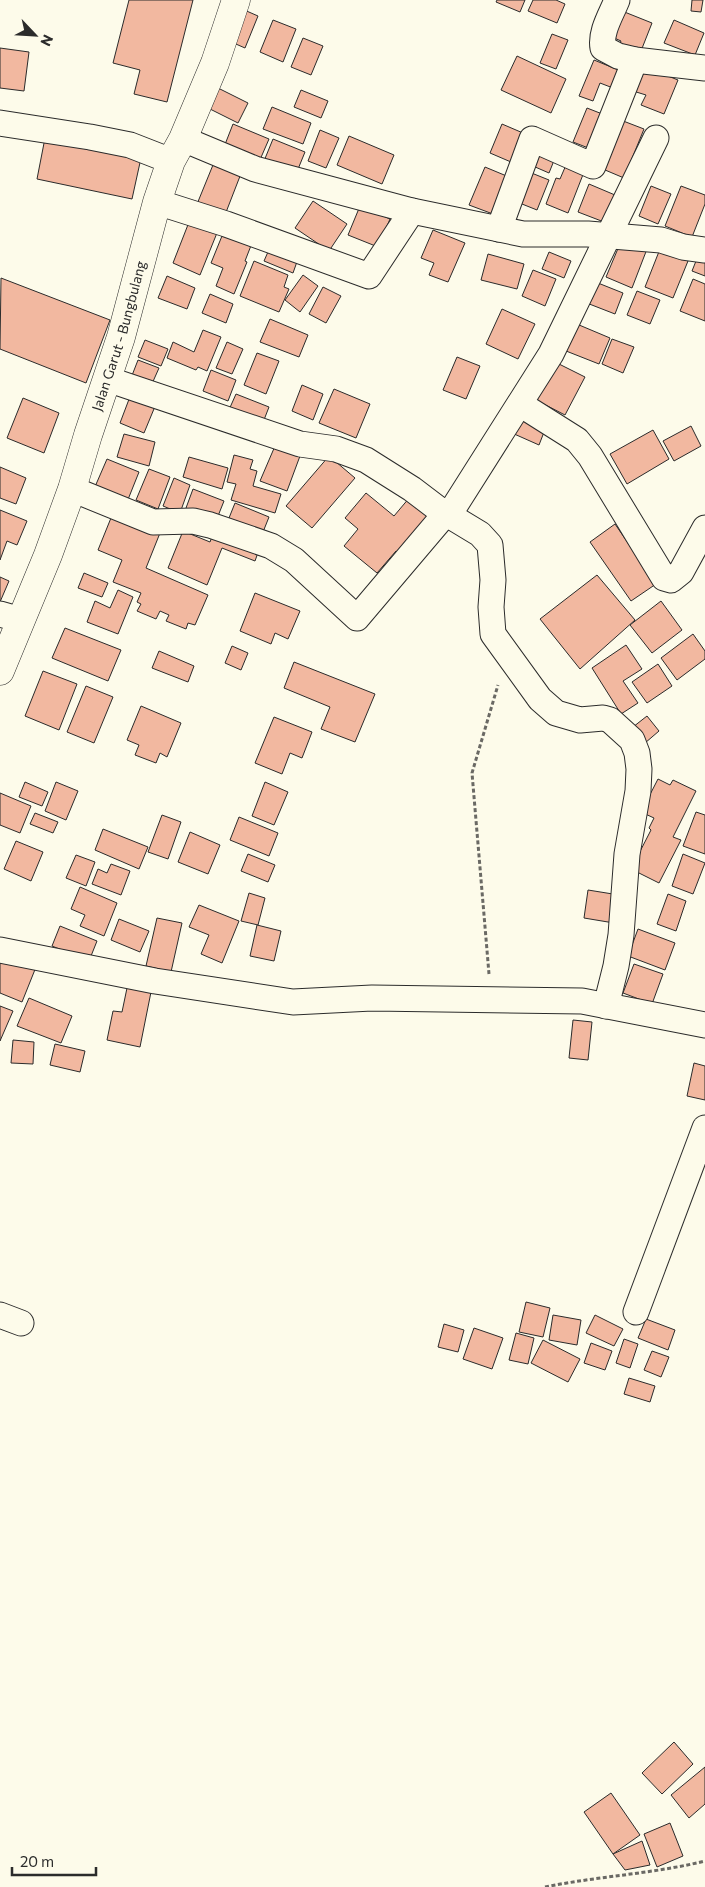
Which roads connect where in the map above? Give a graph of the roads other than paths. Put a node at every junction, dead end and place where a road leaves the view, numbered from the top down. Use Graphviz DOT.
graph roads {
  1 [pos="236,0"];
  2 [pos="617,0"];
  3 [pos="636,60"];
  4 [pos="705,68"];
  5 [pos="0,122"];
  6 [pos="656,138"];
  7 [pos="177,150"];
  8 [pos="157,202"];
  9 [pos="412,211"];
  10 [pos="499,229"];
  11 [pos="608,236"];
  12 [pos="705,250"];
  13 [pos="106,379"];
  14 [pos="520,404"];
  15 [pos="72,489"];
  16 [pos="447,514"];
  17 [pos="705,528"];
  18 [pos="11,617"];
  19 [pos="0,671"];
  20 [pos="0,950"];
  21 [pos="606,1006"];
  22 [pos="705,1025"];
  23 [pos="705,1128"];
  24 [pos="636,1312"];
  1 -- 7 [label="main road, Jalan Garut - Bungbulang"];
  2 -- 3 [label="street"];
  3 -- 4 [label="street"];
  3 -- 10 [label="street"];
  5 -- 7 [label="street"];
  6 -- 11 [label="street"];
  7 -- 8 [label="main road, Jalan Garut - Bungbulang"];
  7 -- 9 [label="street"];
  8 -- 9 [label="street"];
  8 -- 13 [label="main road, Jalan Garut - Bungbulang"];
  9 -- 10 [label="street"];
  10 -- 11 [label="street"];
  11 -- 12 [label="street"];
  11 -- 14 [label="street"];
  13 -- 15 [label="main road, Jalan Garut - Bungbulang"];
  13 -- 16 [label="street"];
  14 -- 16 [label="street"];
  14 -- 17 [label="street"];
  15 -- 16 [label="street"];
  15 -- 18 [label="main road, Jalan Garut - Bungbulang"];
  16 -- 21 [label="street"];
  18 -- 19 [label="main road, Jalan Garut - Bungbulang"];
  20 -- 21 [label="street"];
  21 -- 22 [label="street"];
  23 -- 24 [label="street"];
}
